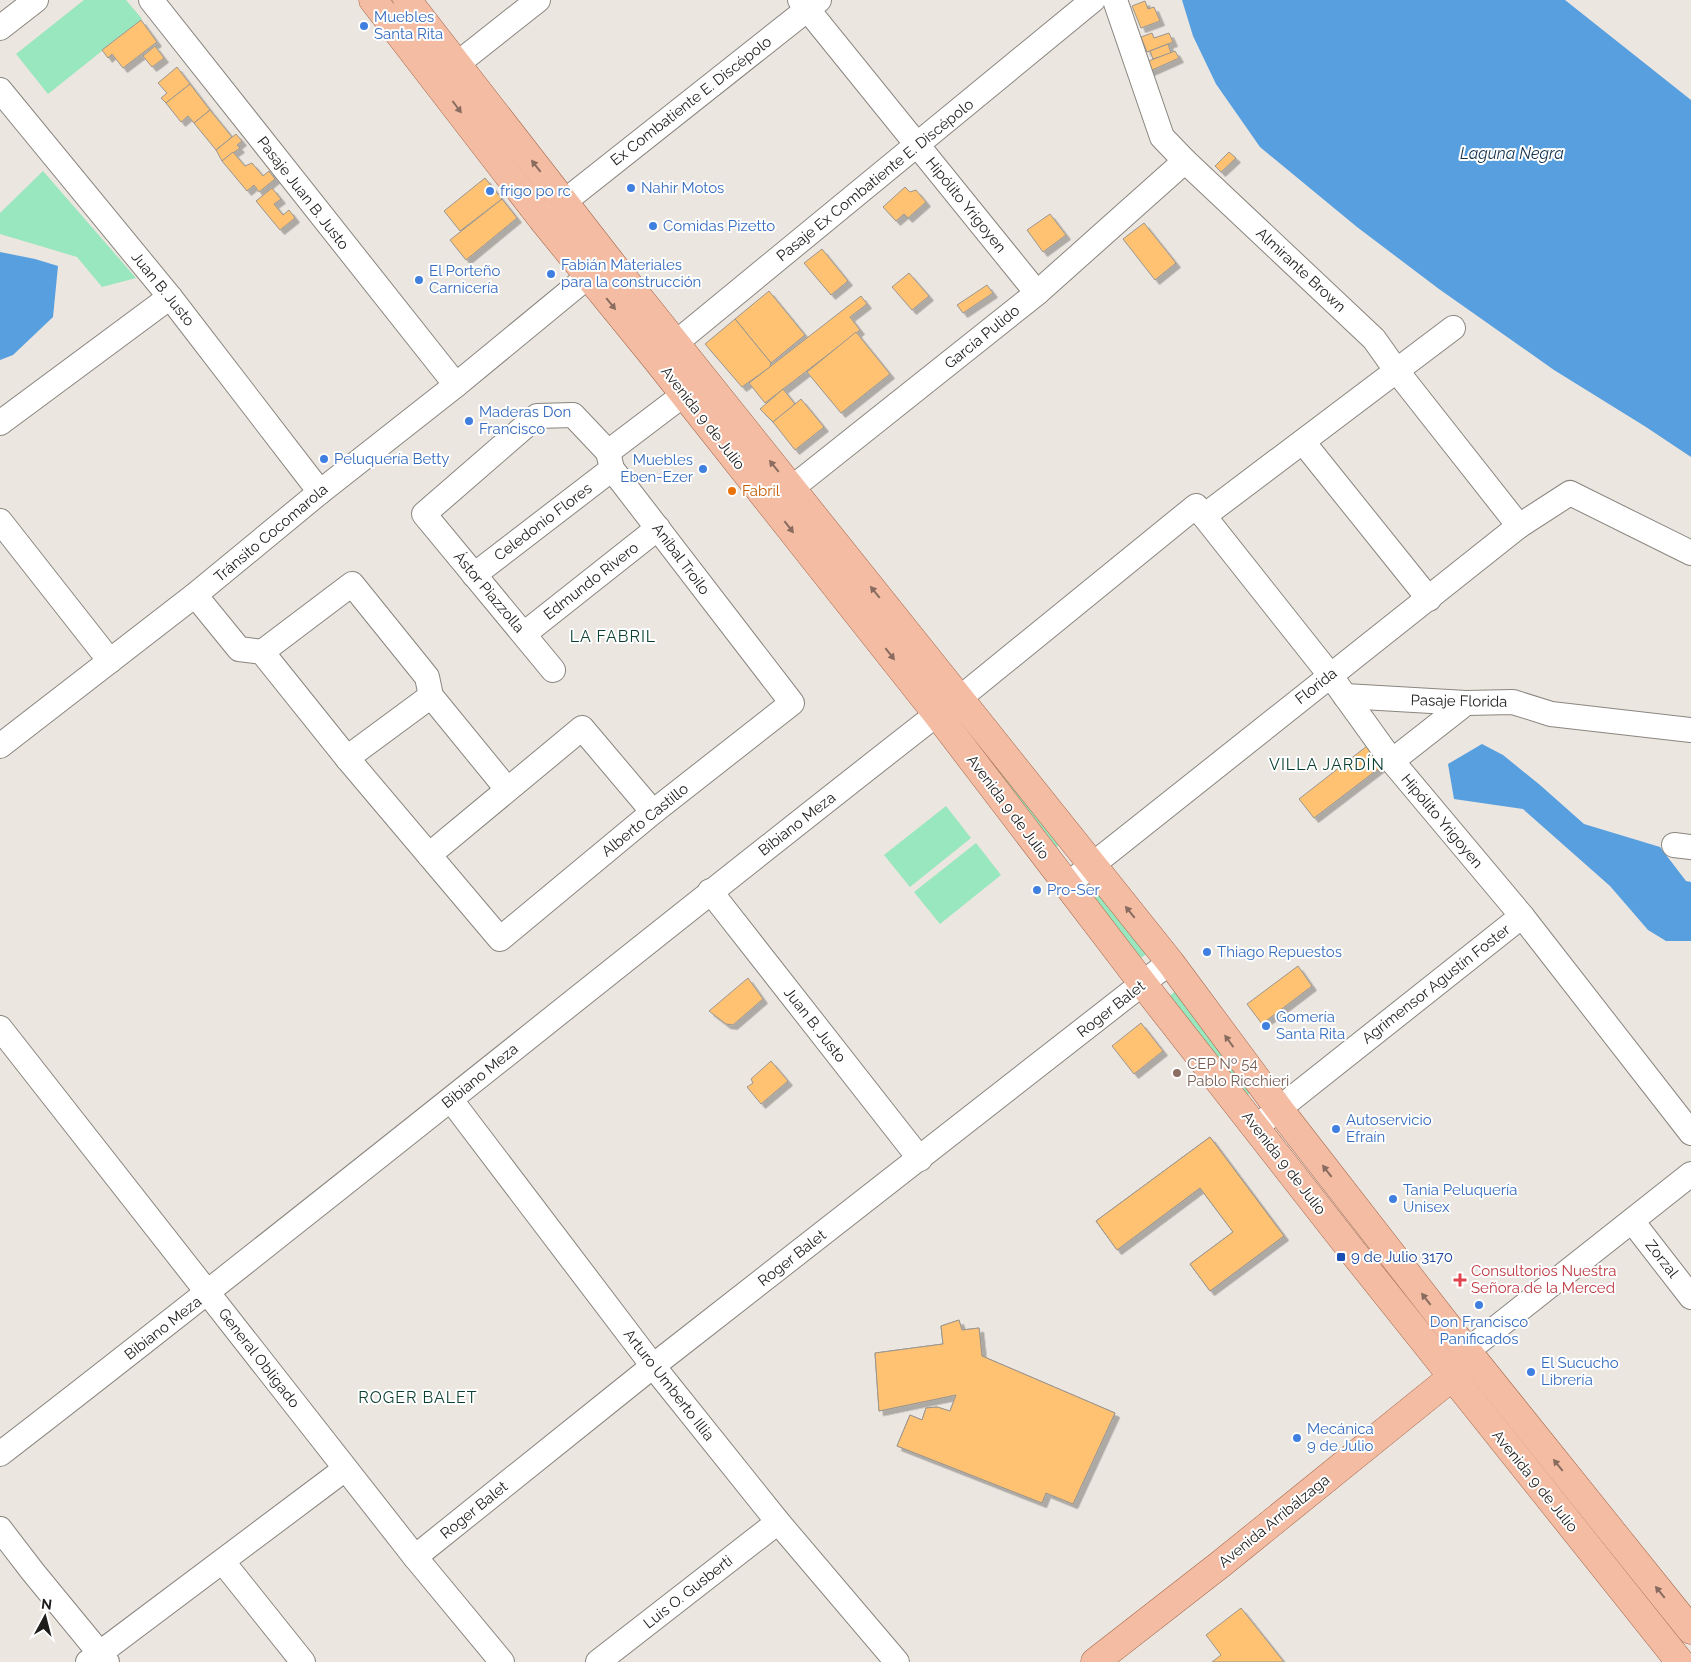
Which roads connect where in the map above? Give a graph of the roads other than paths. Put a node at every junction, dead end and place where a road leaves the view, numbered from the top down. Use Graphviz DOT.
graph roads {
  1 [pos="36,0"];
  2 [pos="151,0"];
  3 [pos="373,0"];
  4 [pos="407,0"];
  5 [pos="538,0"];
  6 [pos="1093,0"];
  7 [pos="1115,0"];
  8 [pos="809,3"];
  9 [pos="0,28"];
  10 [pos="457,64"];
  11 [pos="436,81"];
  12 [pos="0,90"];
  13 [pos="917,146"];
  14 [pos="1186,161"];
  15 [pos="564,201"];
  16 [pos="542,219"];
  17 [pos="598,268"];
  18 [pos="1037,293"];
  19 [pos="170,297"];
  20 [pos="1453,328"];
  21 [pos="666,351"];
  22 [pos="1396,370"];
  23 [pos="456,386"];
  24 [pos="694,386"];
  25 [pos="0,423"];
  26 [pos="1303,442"];
  27 [pos="610,461"];
  28 [pos="320,492"];
  29 [pos="782,496"];
  30 [pos="1200,511"];
  31 [pos="424,514"];
  32 [pos="0,521"];
  33 [pos="1519,526"];
  34 [pos="658,528"];
  35 [pos="1691,554"];
  36 [pos="474,575"];
  37 [pos="195,595"];
  38 [pos="1429,599"];
  39 [pos="524,634"];
  40 [pos="262,652"];
  41 [pos="110,661"];
  42 [pos="552,670"];
  43 [pos="1330,675"];
  44 [pos="430,696"];
  45 [pos="1345,696"];
  46 [pos="960,698"];
  47 [pos="792,703"];
  48 [pos="1466,703"];
  49 [pos="937,714"];
  50 [pos="1691,730"];
  51 [pos="0,746"];
  52 [pos="347,758"];
  53 [pos="1392,762"];
  54 [pos="507,789"];
  55 [pos="653,812"];
  56 [pos="429,856"];
  57 [pos="1092,864"];
  58 [pos="1067,886"];
  59 [pos="710,891"];
  60 [pos="1522,916"];
  61 [pos="1170,962"];
  62 [pos="1143,984"];
  63 [pos="0,1028"];
  64 [pos="451,1100"];
  65 [pos="1278,1108"];
  66 [pos="1256,1127"];
  67 [pos="1691,1133"];
  68 [pos="920,1159"];
  69 [pos="1691,1174"];
  70 [pos="1632,1221"];
  71 [pos="209,1292"];
  72 [pos="1691,1297"];
  73 [pos="1466,1351"];
  74 [pos="653,1366"];
  75 [pos="1452,1377"];
  76 [pos="0,1454"];
  77 [pos="345,1469"];
  78 [pos="778,1522"];
  79 [pos="0,1529"];
  80 [pos="415,1557"];
  81 [pos="223,1562"];
  82 [pos="1689,1623"];
  83 [pos="1661,1638"];
  84 [pos="98,1659"];
  85 [pos="303,1662"];
  86 [pos="502,1662"];
  87 [pos="598,1662"];
  88 [pos="897,1662"];
  89 [pos="1095,1662"];
  90 [pos="1680,1662"];
  1 -- 9 [label="street"];
  2 -- 23 [label="street, Pasaje Juan B. Justo"];
  3 -- 11 [label="main road, Avenida 9 de Julio"];
  4 -- 10 [label="main road, Avenida 9 de Julio"];
  5 -- 10 [label="street"];
  6 -- 13 [label="street, Pasaje Ex Combatiente E. Discépolo"];
  7 -- 14 [label="street, Almirante Brown"];
  8 -- 13 [label="street, Hipólito Yrigoyen"];
  8 -- 15 [label="street, Ex Combatiente E. Discépolo"];
  10 -- 11 [label="street"];
  15 -- 10 [label="main road, Avenida 9 de Julio, one-way"];
  11 -- 16 [label="main road, Avenida 9 de Julio, one-way"];
  12 -- 19 [label="street, Juan B. Justo"];
  13 -- 18 [label="street, Hipólito Yrigoyen"];
  13 -- 21 [label="street, Pasaje Ex Combatiente E. Discépolo"];
  14 -- 18 [label="street, García Pulido"];
  14 -- 22 [label="street, Almirante Brown"];
  15 -- 16 [label="street, Ex Combatiente E. Discépolo"];
  15 -- 17 [label="main road, Avenida 9 de Julio"];
  16 -- 17 [label="main road, Avenida 9 de Julio"];
  17 -- 21 [label="main road, Avenida 9 de Julio"];
  17 -- 23 [label="street, Tránsito Cocomarola"];
  18 -- 29 [label="street, García Pulido"];
  19 -- 25 [label="street"];
  19 -- 28 [label="street, Juan B. Justo"];
  20 -- 22 [label="street, Bibiano Meza"];
  21 -- 24 [label="main road, Avenida 9 de Julio"];
  22 -- 26 [label="street, Bibiano Meza"];
  22 -- 33 [label="street, Almirante Brown"];
  23 -- 28 [label="street, Tránsito Cocomarola"];
  24 -- 27 [label="street, Celedonio Flores"];
  24 -- 29 [label="main road, Avenida 9 de Julio"];
  26 -- 30 [label="street, Bibiano Meza"];
  26 -- 38 [label="street"];
  27 -- 31 [label="street, Aníbal Troilo"];
  27 -- 34 [label="street, Aníbal Troilo"];
  27 -- 36 [label="street, Celedonio Flores"];
  28 -- 37 [label="street, Tránsito Cocomarola"];
  46 -- 29 [label="main road, Avenida 9 de Julio, one-way"];
  29 -- 49 [label="main road, Avenida 9 de Julio, one-way"];
  30 -- 43 [label="street, Hipólito Yrigoyen"];
  30 -- 46 [label="street, Bibiano Meza"];
  31 -- 36 [label="street, Ástor Piazzolla"];
  32 -- 41 [label="street"];
  33 -- 35 [label="street, Florida"];
  33 -- 38 [label="street, Florida"];
  34 -- 39 [label="street, Edmundo Rivero"];
  34 -- 47 [label="street, Aníbal Troilo"];
  36 -- 39 [label="street, Ástor Piazzolla"];
  37 -- 40 [label="street"];
  37 -- 41 [label="street, Tránsito Cocomarola"];
  38 -- 43 [label="street, Florida"];
  39 -- 42 [label="street, Ástor Piazzolla"];
  40 -- 44 [label="street"];
  40 -- 52 [label="street"];
  41 -- 51 [label="street, Tránsito Cocomarola"];
  43 -- 45 [label="street, Hipólito Yrigoyen"];
  43 -- 57 [label="street, Florida"];
  44 -- 52 [label="street"];
  44 -- 54 [label="street"];
  45 -- 48 [label="street, Pasaje Florida"];
  45 -- 53 [label="street, Hipólito Yrigoyen"];
  46 -- 49 [label="street, Bibiano Meza"];
  46 -- 57 [label="main road, Avenida 9 de Julio"];
  47 -- 55 [label="street, Alberto Castillo"];
  48 -- 50 [label="street, Pasaje Florida"];
  48 -- 53 [label="street"];
  49 -- 58 [label="main road, Avenida 9 de Julio"];
  49 -- 59 [label="street, Bibiano Meza"];
  52 -- 56 [label="street"];
  53 -- 60 [label="street, Hipólito Yrigoyen"];
  54 -- 55 [label="street"];
  54 -- 56 [label="street"];
  55 -- 56 [label="street, Alberto Castillo"];
  57 -- 58 [label="street, Florida"];
  61 -- 57 [label="main road, Avenida 9 de Julio, one-way"];
  58 -- 62 [label="main road, Avenida 9 de Julio"];
  59 -- 64 [label="street, Bibiano Meza"];
  59 -- 68 [label="street, Juan B. Justo"];
  60 -- 65 [label="street, Agrimensor Agustín Foster"];
  60 -- 67 [label="street, Hipólito Yrigoyen"];
  61 -- 62 [label="street, Roger Balet"];
  65 -- 61 [label="main road, Avenida 9 de Julio, one-way"];
  62 -- 66 [label="main road, Avenida 9 de Julio"];
  62 -- 68 [label="street, Roger Balet"];
  63 -- 71 [label="street, General Obligado"];
  64 -- 71 [label="street, Bibiano Meza"];
  64 -- 74 [label="street, Arturo Umberto Illia"];
  65 -- 66 [label="street, Agrimensor Agustín Foster"];
  73 -- 65 [label="main road, Avenida 9 de Julio, one-way"];
  66 -- 75 [label="main road, Avenida 9 de Julio"];
  68 -- 74 [label="street, Roger Balet"];
  69 -- 70 [label="street"];
  70 -- 72 [label="street, Zorzal"];
  70 -- 73 [label="street"];
  71 -- 76 [label="street, Bibiano Meza"];
  71 -- 77 [label="street, General Obligado"];
  73 -- 75 [label="street"];
  82 -- 73 [label="main road, Avenida 9 de Julio, one-way"];
  74 -- 78 [label="street, Arturo Umberto Illia"];
  74 -- 80 [label="street, Roger Balet"];
  75 -- 83 [label="main road, Avenida 9 de Julio"];
  75 -- 89 [label="main road, Avenida Arribálzaga"];
  77 -- 80 [label="street, General Obligado"];
  77 -- 81 [label="street"];
  78 -- 87 [label="street, Luis O. Gusberti"];
  78 -- 88 [label="street, Arturo Umberto Illia"];
  79 -- 84 [label="street"];
  80 -- 86 [label="street, General Obligado"];
  81 -- 84 [label="street"];
  81 -- 85 [label="street"];
  82 -- 83 [label="street"];
  83 -- 90 [label="main road, Avenida 9 de Julio"];
}
